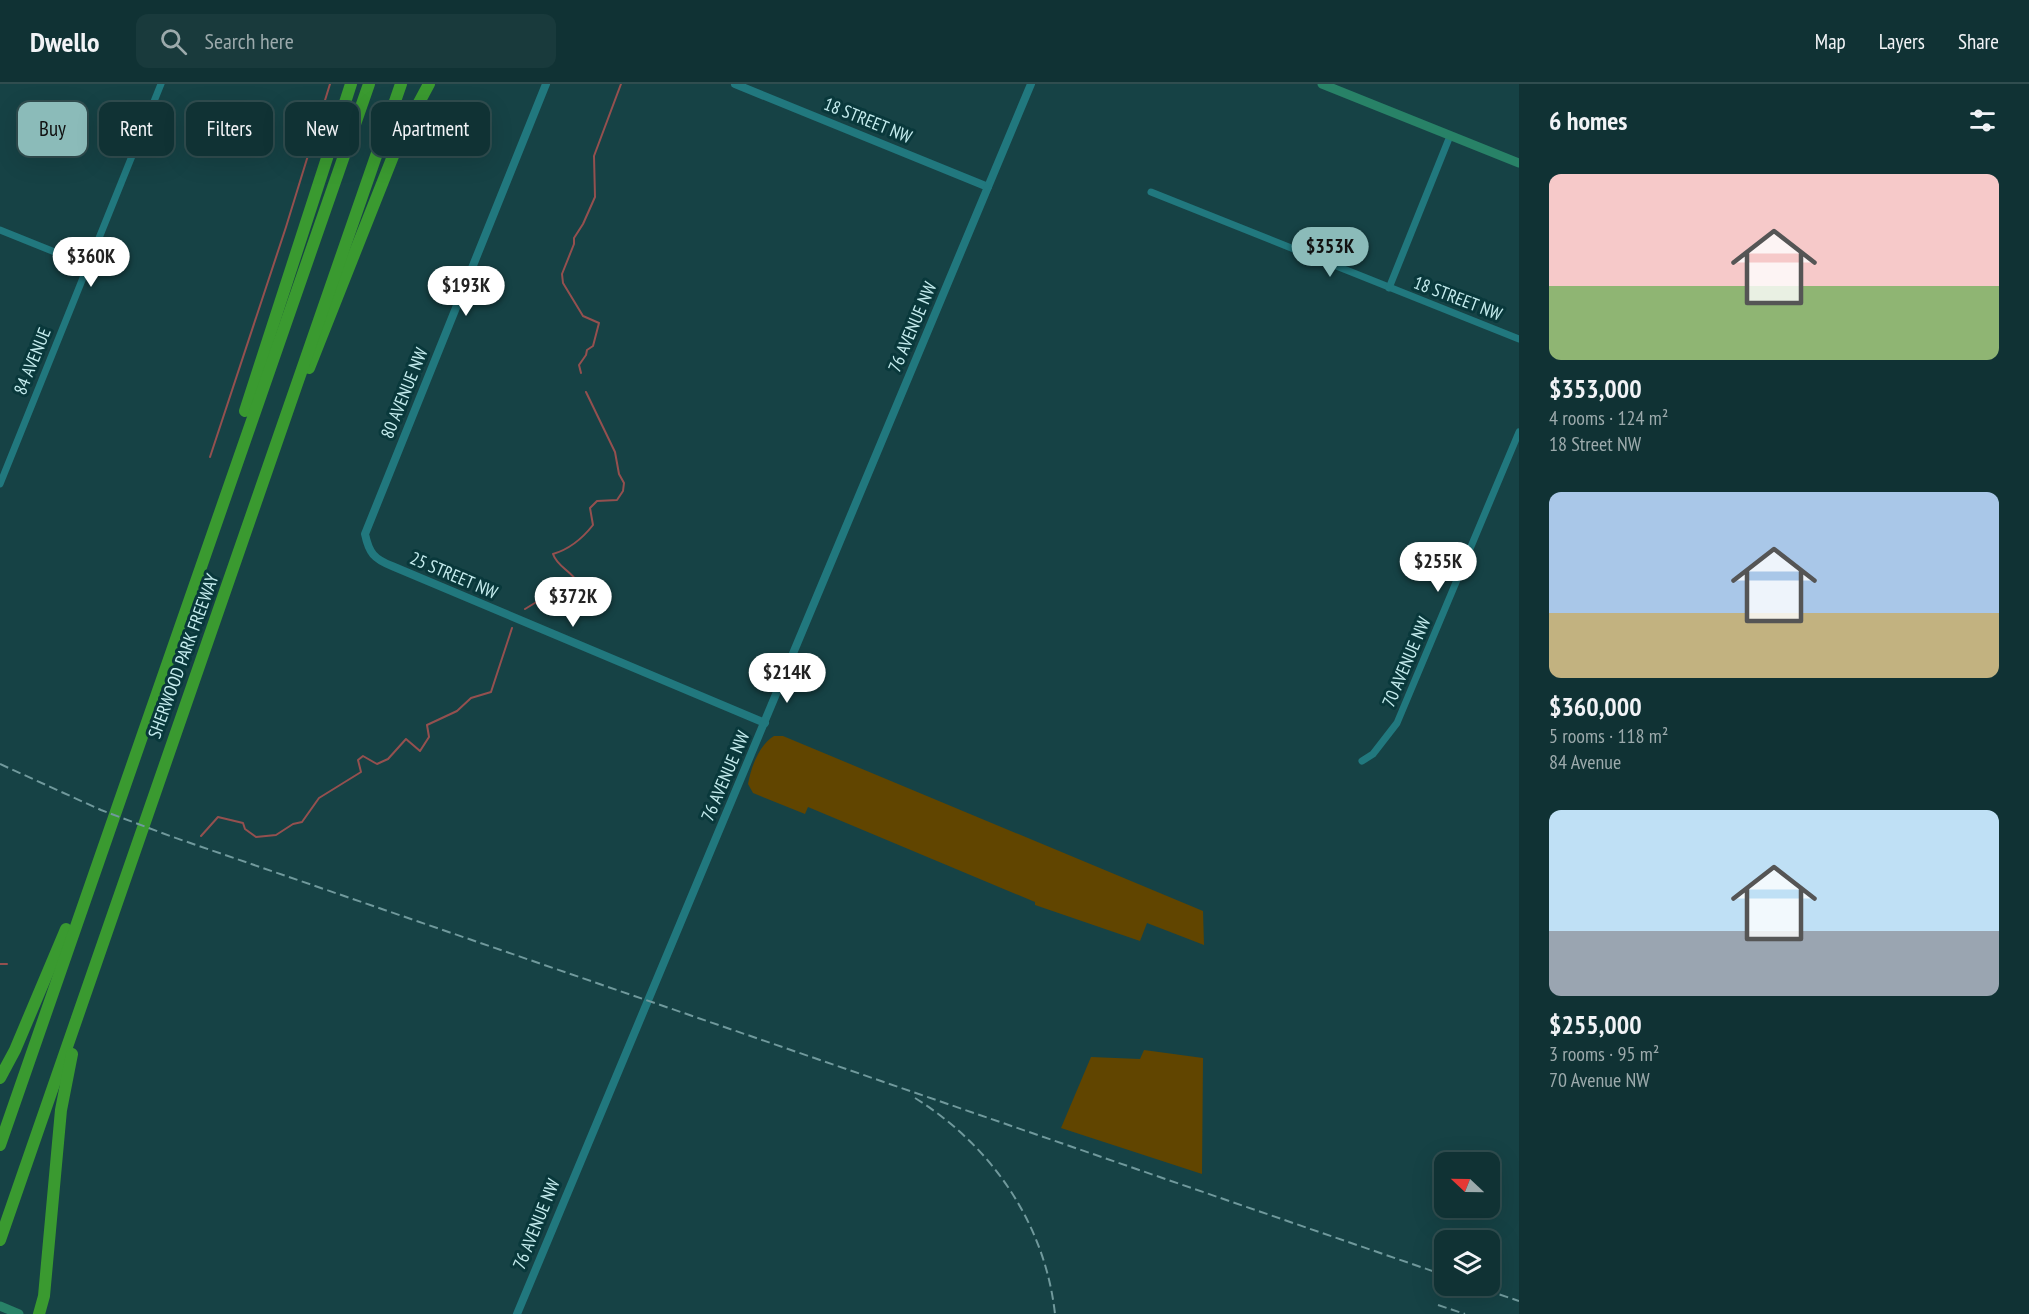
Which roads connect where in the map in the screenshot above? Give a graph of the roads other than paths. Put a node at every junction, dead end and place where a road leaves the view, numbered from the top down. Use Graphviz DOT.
graph roads {
  1 [pos="162,84"];
  2 [pos="351,84"];
  3 [pos="369,84"];
  4 [pos="401,84"];
  5 [pos="429,84"];
  6 [pos="546,84"];
  7 [pos="735,84"];
  8 [pos="1031,84"];
  9 [pos="1322,84"];
  10 [pos="1450,136"];
  11 [pos="1519,163"];
  12 [pos="988,187"];
  13 [pos="1152,192"];
  14 [pos="0,230"];
  15 [pos="87,265"];
  16 [pos="1389,288"];
  17 [pos="1519,339"];
  18 [pos="281,425"];
  19 [pos="1519,432"];
  20 [pos="0,484"];
  21 [pos="368,548"];
  22 [pos="203,556"];
  23 [pos="765,723"];
  24 [pos="1362,761"];
  25 [pos="97,862"];
  26 [pos="84,999"];
  27 [pos="0,1078"];
  28 [pos="0,1145"];
  29 [pos="0,1240"];
  30 [pos="0,1306"];
  31 [pos="20,1314"];
  32 [pos="39,1314"];
  33 [pos="517,1314"];
  1 -- 15 [label="street, 84 AVENUE"];
  2 -- 22 [label="highway"];
  3 -- 22 [label="highway, SHERWOOD PARK FREEWAY"];
  4 -- 18 [label="highway, SHERWOOD PARK FREEWAY"];
  5 -- 18 [label="highway"];
  6 -- 21 [label="street, 80 AVENUE NW"];
  7 -- 12 [label="street, 18 STREET NW"];
  8 -- 12 [label="street, 76 AVENUE NW"];
  9 -- 10 [label="main road"];
  10 -- 11 [label="main road"];
  10 -- 16 [label="street"];
  12 -- 23 [label="street, 76 AVENUE NW"];
  13 -- 16 [label="street, 18 STREET NW"];
  14 -- 15 [label="street"];
  15 -- 20 [label="street, 84 AVENUE"];
  16 -- 17 [label="street, 18 STREET NW"];
  18 -- 26 [label="highway, SHERWOOD PARK FREEWAY"];
  19 -- 24 [label="street, 70 AVENUE NW"];
  21 -- 23 [label="street, 25 STREET NW"];
  22 -- 25 [label="highway, SHERWOOD PARK FREEWAY"];
  23 -- 33 [label="street, 76 AVENUE NW"];
  25 -- 27 [label="highway"];
  25 -- 28 [label="highway, SHERWOOD PARK FREEWAY"];
  26 -- 29 [label="highway, SHERWOOD PARK FREEWAY"];
  26 -- 32 [label="highway"];
  30 -- 31 [label="main road"];
}
